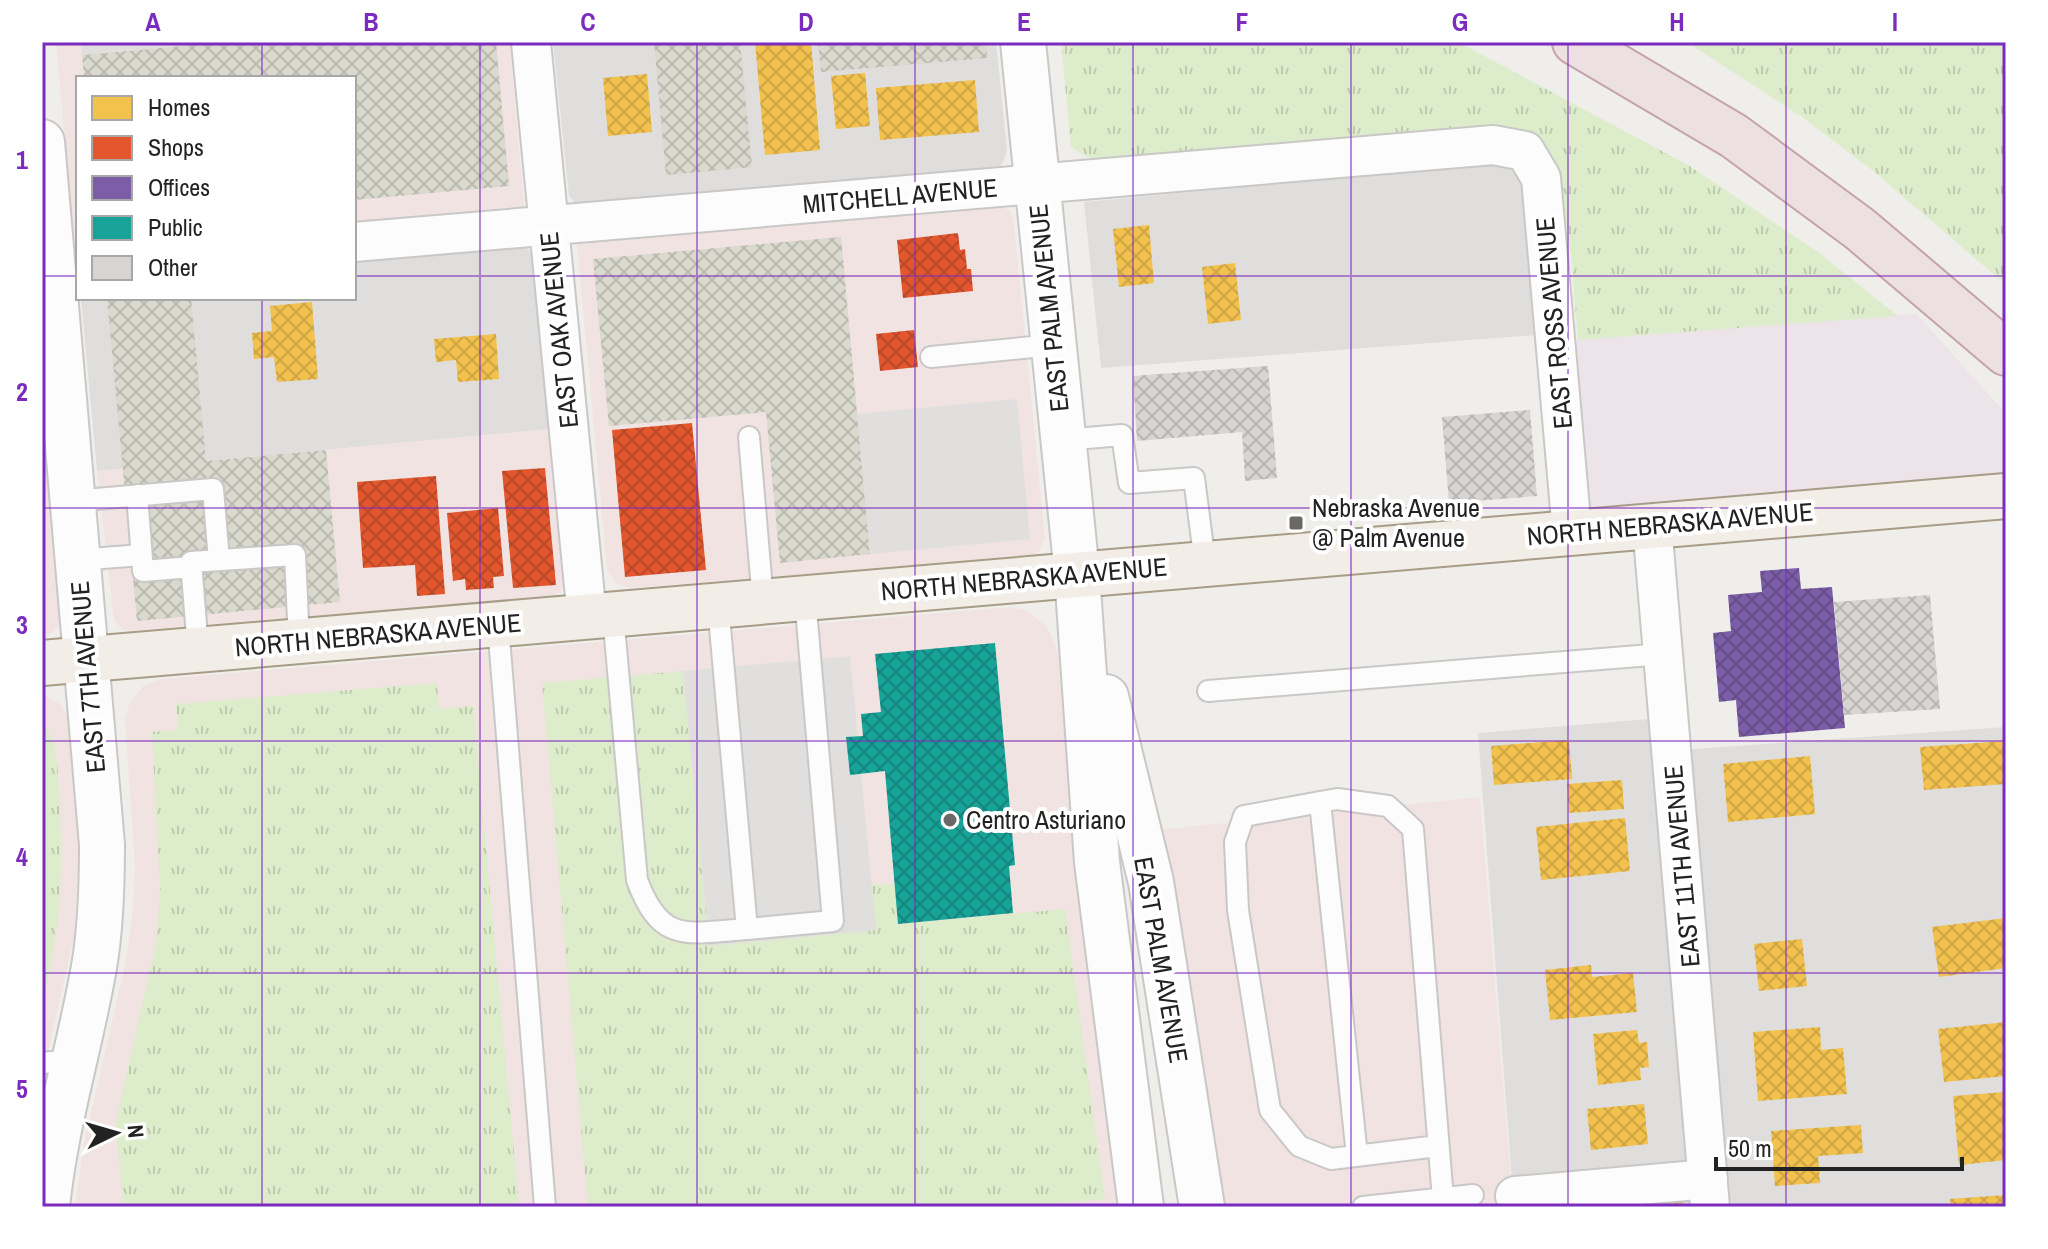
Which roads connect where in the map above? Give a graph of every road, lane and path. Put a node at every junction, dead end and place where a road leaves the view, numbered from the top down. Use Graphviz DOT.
graph roads {
  1 [pos="531,42"];
  2 [pos="1023,42"];
  3 [pos="1575,42"];
  4 [pos="42,142"];
  5 [pos="1493,145"];
  6 [pos="1036,185"];
  7 [pos="549,226"];
  8 [pos="356,242"];
  9 [pos="58,267"];
  10 [pos="1053,345"];
  11 [pos="2006,353"];
  12 [pos="931,357"];
  13 [pos="749,437"];
  14 [pos="1063,440"];
  15 [pos="61,477"];
  16 [pos="137,495"];
  17 [pos="2006,496"];
  18 [pos="1652,525"];
  19 [pos="1572,532"];
  20 [pos="141,555"];
  21 [pos="78,560"];
  22 [pos="219,560"];
  23 [pos="1205,563"];
  24 [pos="192,567"];
  25 [pos="1077,574"];
  26 [pos="784,600"];
  27 [pos="718,605"];
  28 [pos="600,616"];
  29 [pos="498,625"];
  30 [pos="299,642"];
  31 [pos="198,649"];
  32 [pos="1663,654"];
  33 [pos="86,659"];
  34 [pos="42,663"];
  35 [pos="1208,691"];
  36 [pos="1320,802"];
  37 [pos="747,929"];
  38 [pos="57,1061"];
  39 [pos="1438,1146"];
  40 [pos="1357,1156"];
  41 [pos="47,1180"];
  42 [pos="1709,1193"];
  43 [pos="1473,1195"];
  44 [pos="1515,1196"];
  45 [pos="1443,1203"];
  46 [pos="545,1207"];
  47 [pos="1141,1207"];
  48 [pos="1202,1207"];
  49 [pos="1363,1207"];
  1 -- 7 [label="street, EAST OAK AVENUE"];
  2 -- 6 [label="street, EAST PALM AVENUE"];
  3 -- 11 [label="highway"];
  4 -- 9 [label="street, EAST 7TH AVENUE"];
  5 -- 6 [label="street, MITCHELL AVENUE"];
  5 -- 19 [label="street, EAST ROSS AVENUE"];
  6 -- 7 [label="street, MITCHELL AVENUE"];
  6 -- 10 [label="street, EAST PALM AVENUE"];
  7 -- 8 [label="street, MITCHELL AVENUE"];
  7 -- 28 [label="street, EAST OAK AVENUE"];
  9 -- 15 [label="street, EAST 7TH AVENUE"];
  10 -- 12 [label="lane"];
  10 -- 14 [label="street, EAST PALM AVENUE"];
  13 -- 26 [label="lane"];
  14 -- 23 [label="lane"];
  14 -- 25 [label="street, EAST PALM AVENUE"];
  15 -- 16 [label="lane"];
  15 -- 21 [label="street, EAST 7TH AVENUE"];
  16 -- 20 [label="lane"];
  16 -- 22 [label="lane"];
  17 -- 18 [label="main road, NORTH NEBRASKA AVENUE"];
  18 -- 19 [label="main road, NORTH NEBRASKA AVENUE"];
  18 -- 32 [label="street, EAST 11TH AVENUE"];
  19 -- 23 [label="main road, NORTH NEBRASKA AVENUE"];
  20 -- 21 [label="lane"];
  20 -- 24 [label="lane"];
  21 -- 33 [label="street, EAST 7TH AVENUE"];
  22 -- 24 [label="lane"];
  22 -- 30 [label="lane"];
  23 -- 25 [label="main road, NORTH NEBRASKA AVENUE"];
  24 -- 31 [label="lane"];
  25 -- 26 [label="main road, NORTH NEBRASKA AVENUE"];
  25 -- 47 [label="street, EAST PALM AVENUE"];
  25 -- 48 [label="street, EAST PALM AVENUE"];
  26 -- 27 [label="main road, NORTH NEBRASKA AVENUE"];
  26 -- 37 [label="lane"];
  27 -- 28 [label="main road, NORTH NEBRASKA AVENUE"];
  27 -- 37 [label="lane"];
  28 -- 29 [label="main road, NORTH NEBRASKA AVENUE"];
  28 -- 37 [label="lane"];
  29 -- 30 [label="main road, NORTH NEBRASKA AVENUE"];
  29 -- 46 [label="lane"];
  30 -- 31 [label="main road, NORTH NEBRASKA AVENUE"];
  31 -- 33 [label="main road, NORTH NEBRASKA AVENUE"];
  32 -- 35 [label="lane"];
  32 -- 42 [label="street, EAST 11TH AVENUE"];
  33 -- 34 [label="main road, NORTH NEBRASKA AVENUE"];
  33 -- 38 [label="street, EAST 7TH AVENUE"];
  36 -- 39 [label="lane"];
  36 -- 40 [label="lane"];
  36 -- 40 [label="lane"];
  38 -- 41 [label="street, EAST 7TH AVENUE"];
  39 -- 40 [label="lane"];
  39 -- 45 [label="lane"];
  42 -- 44 [label="street"];
  43 -- 45 [label="lane"];
  45 -- 49 [label="lane"];
}
